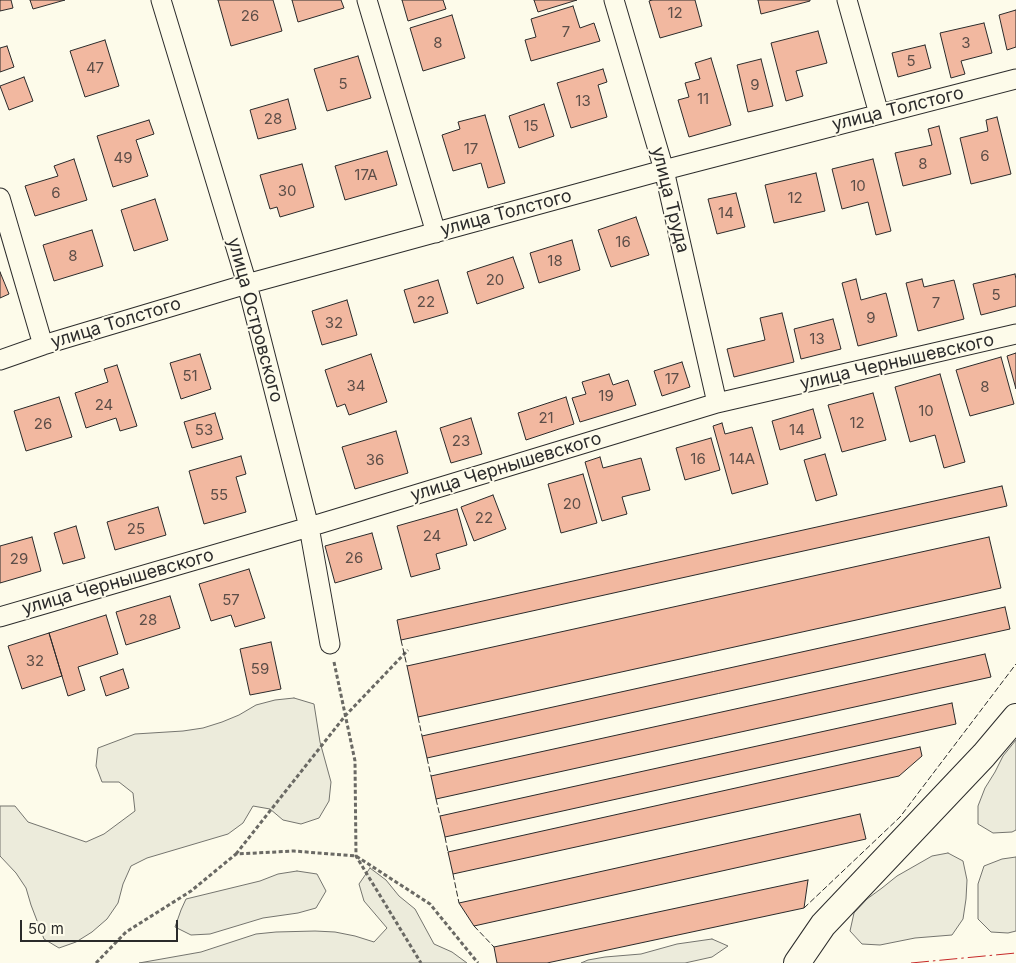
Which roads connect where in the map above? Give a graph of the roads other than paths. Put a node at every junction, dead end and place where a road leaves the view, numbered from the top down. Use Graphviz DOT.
graph roads {
  1 [pos="161,0"];
  2 [pos="367,0"];
  3 [pos="614,0"];
  4 [pos="847,0"];
  5 [pos="1016,79"];
  6 [pos="879,114"];
  7 [pos="664,170"];
  8 [pos="0,198"];
  9 [pos="436,233"];
  10 [pos="247,284"];
  11 [pos="1016,334"];
  12 [pos="43,345"];
  13 [pos="0,360"];
  14 [pos="717,403"];
  15 [pos="309,527"];
  16 [pos="0,617"];
  17 [pos="330,644"];
  18 [pos="1016,717"];
  19 [pos="796,963"];
  1 -- 10 [label="street, улица Островского"];
  2 -- 9 [label="street"];
  3 -- 7 [label="street, улица Труда"];
  4 -- 6 [label="street"];
  5 -- 6 [label="street, улица Толстого"];
  6 -- 7 [label="street, улица Толстого"];
  7 -- 9 [label="street, улица Толстого"];
  7 -- 14 [label="street, улица Труда"];
  8 -- 12 [label="street"];
  9 -- 10 [label="street, улица Толстого"];
  10 -- 12 [label="street, улица Толстого"];
  10 -- 15 [label="street, улица Островского"];
  11 -- 14 [label="street, улица Чернышевского"];
  12 -- 13 [label="street, улица Толстого"];
  14 -- 15 [label="street, улица Чернышевского"];
  15 -- 16 [label="street, улица Чернышевского"];
  15 -- 17 [label="street, улица Островского"];
  18 -- 19 [label="street"];
}
